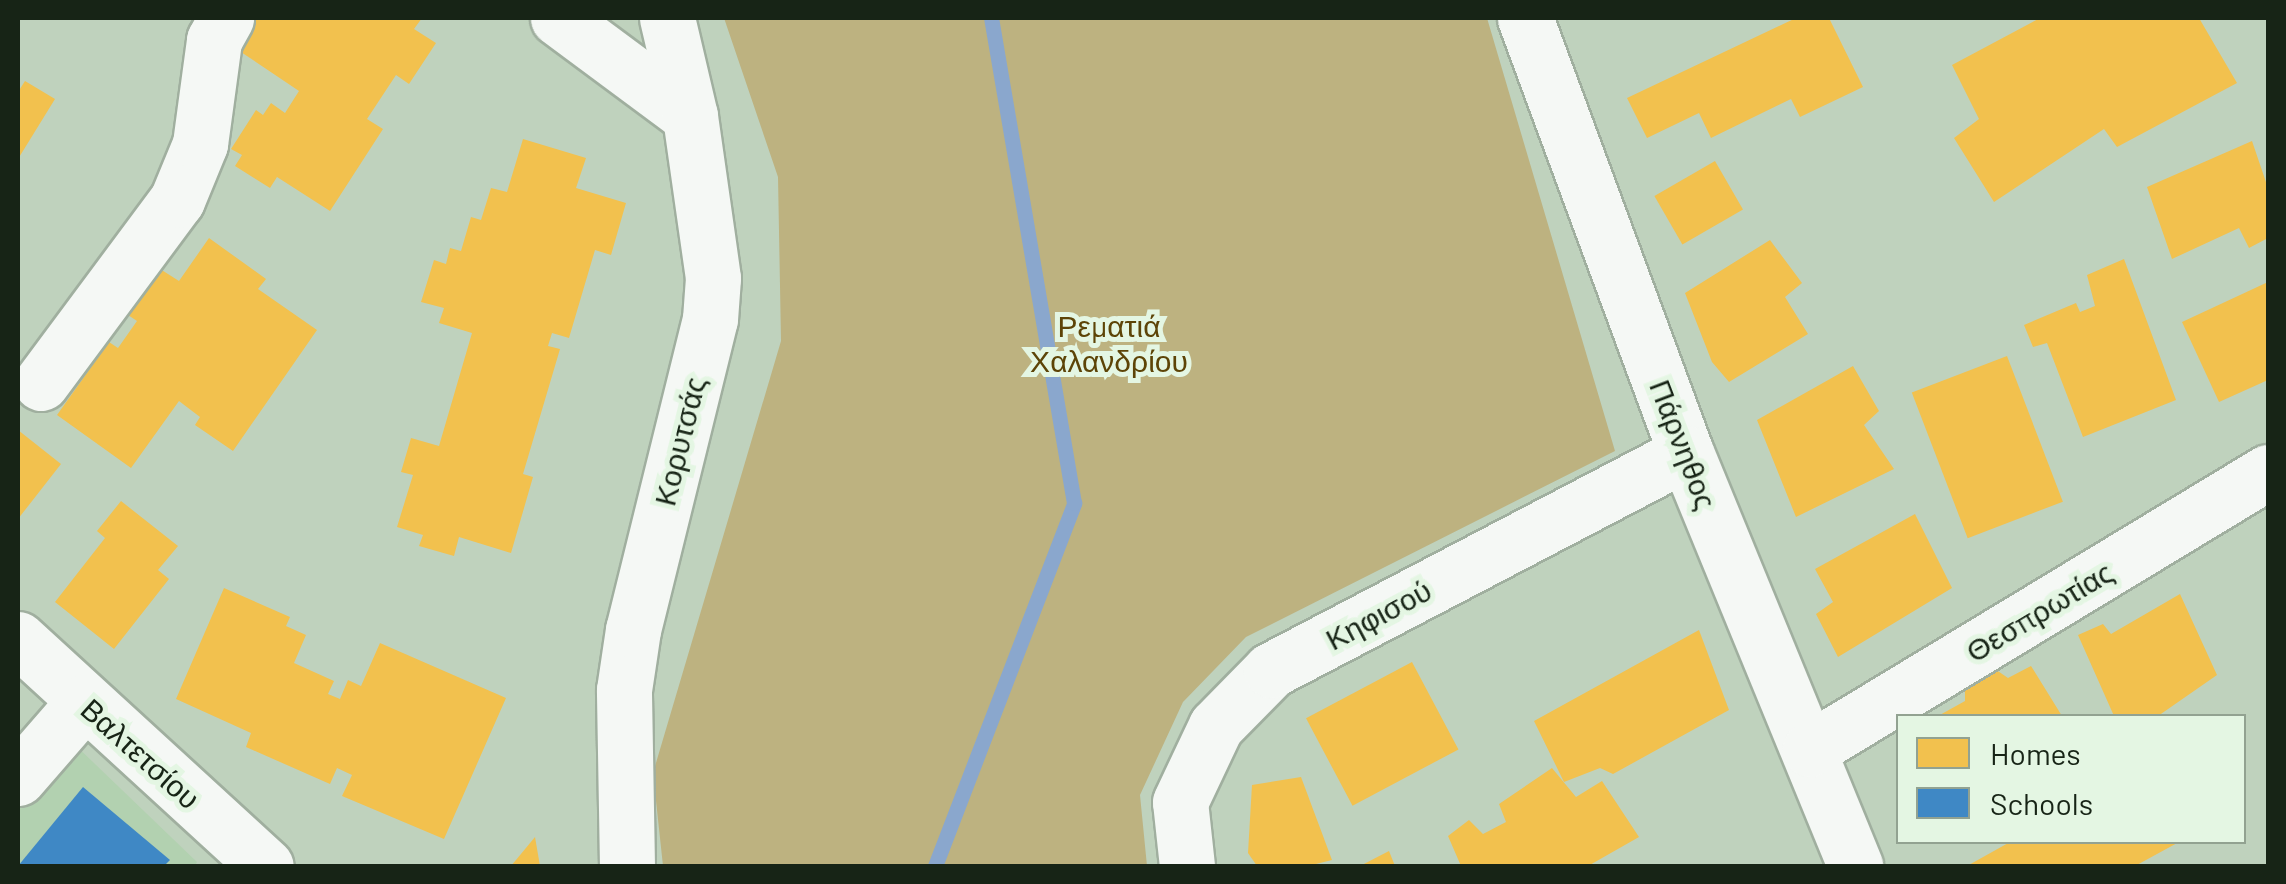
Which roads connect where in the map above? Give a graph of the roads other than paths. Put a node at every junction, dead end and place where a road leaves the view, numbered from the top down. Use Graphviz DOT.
graph roads {
  1 [pos="226,18"];
  2 [pos="558,18"];
  3 [pos="667,18"];
  4 [pos="1525,18"];
  5 [pos="690,116"];
  6 [pos="41,383"];
  7 [pos="1686,453"];
  8 [pos="2268,472"];
  9 [pos="18,639"];
  10 [pos="84,702"];
  11 [pos="1810,749"];
  12 [pos="18,778"];
  13 [pos="266,866"];
  14 [pos="626,866"];
  15 [pos="1188,866"];
  16 [pos="1855,866"];
  1 -- 6 [label="street"];
  2 -- 5 [label="street"];
  3 -- 5 [label="street, Κορυτσάς"];
  4 -- 7 [label="street, Πάρνηθος"];
  5 -- 14 [label="street, Κορυτσάς"];
  7 -- 11 [label="street, Πάρνηθος"];
  7 -- 15 [label="street, Κηφισού"];
  8 -- 11 [label="street, Θεσπρωτίας"];
  9 -- 10 [label="street, Βαλτετσίου"];
  10 -- 12 [label="street"];
  10 -- 13 [label="street, Βαλτετσίου"];
  11 -- 16 [label="street, Πάρνηθος"];
}
